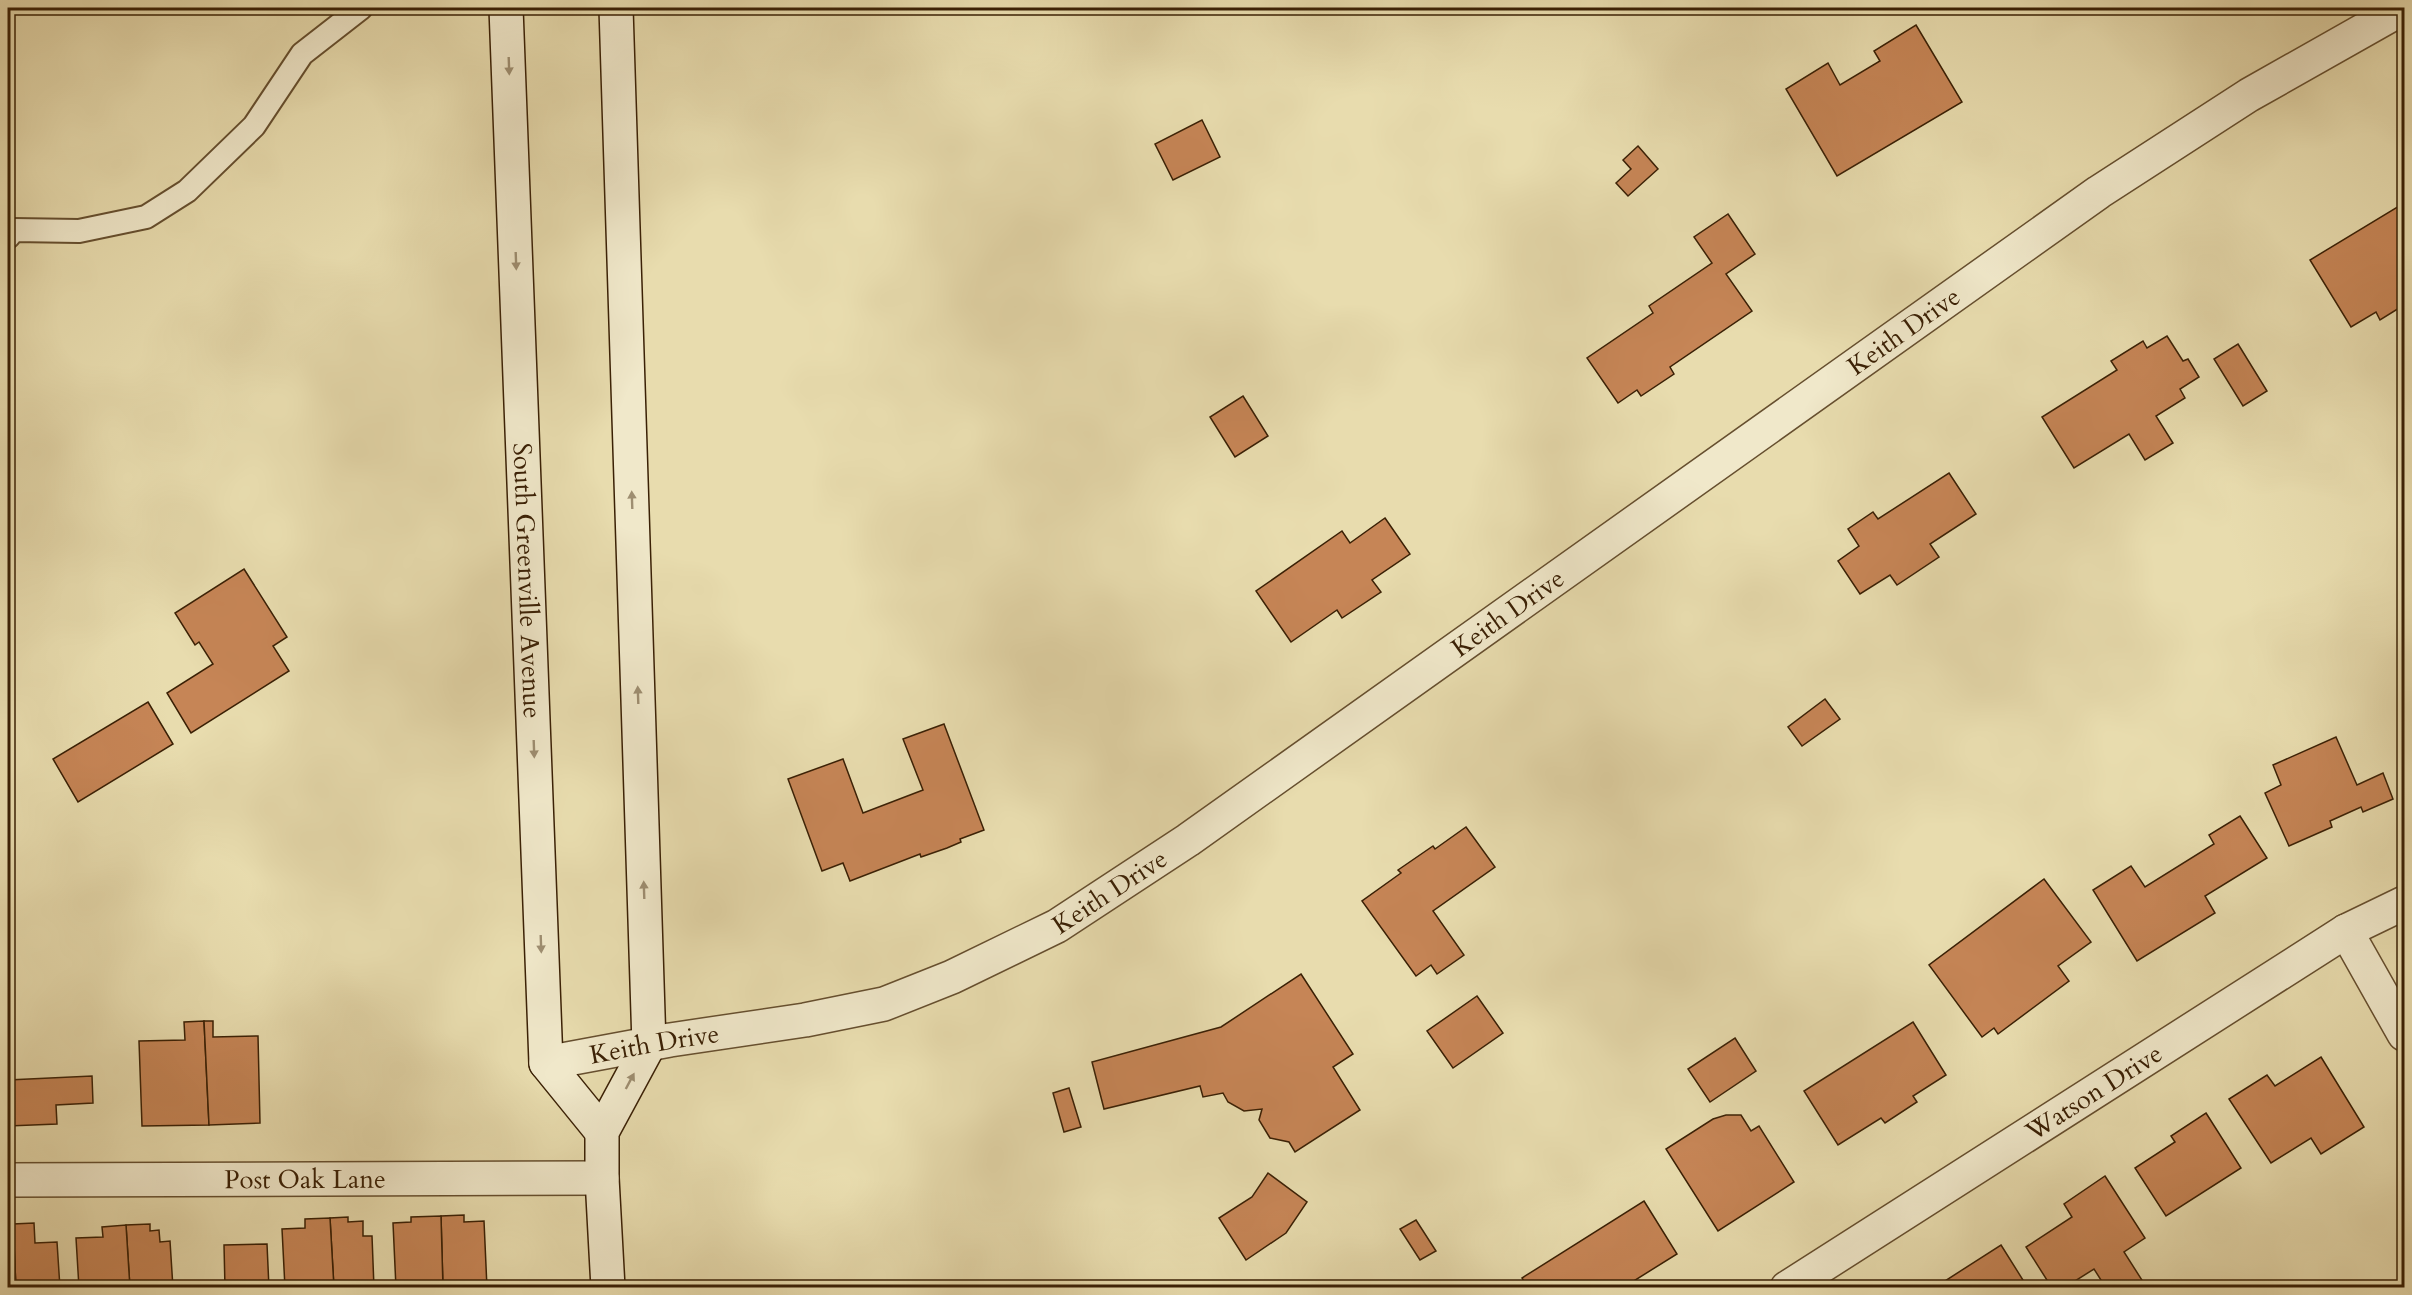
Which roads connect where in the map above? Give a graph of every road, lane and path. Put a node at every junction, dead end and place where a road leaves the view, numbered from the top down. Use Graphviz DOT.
graph roads {
  1 [pos="361,8"];
  2 [pos="506,8"];
  3 [pos="616,8"];
  4 [pos="2403,8"];
  5 [pos="8,237"];
  6 [pos="2404,903"];
  7 [pos="2346,931"];
  8 [pos="2404,1034"];
  9 [pos="649,1045"];
  10 [pos="546,1063"];
  11 [pos="602,1132"];
  12 [pos="602,1178"];
  13 [pos="8,1180"];
  14 [pos="608,1287"];
  15 [pos="1787,1287"];
  1 -- 5 [label="lane"];
  2 -- 10 [label="street, South Greenville Avenue, one-way"];
  9 -- 3 [label="street, one-way"];
  4 -- 9 [label="street, Keith Drive"];
  6 -- 7 [label="street, Watson Drive"];
  7 -- 8 [label="street"];
  7 -- 15 [label="street, Watson Drive"];
  9 -- 10 [label="street, Keith Drive"];
  11 -- 9 [label="street, one-way"];
  10 -- 11 [label="street"];
  11 -- 12 [label="street"];
  12 -- 13 [label="street, Post Oak Lane"];
  12 -- 14 [label="street"];
}
